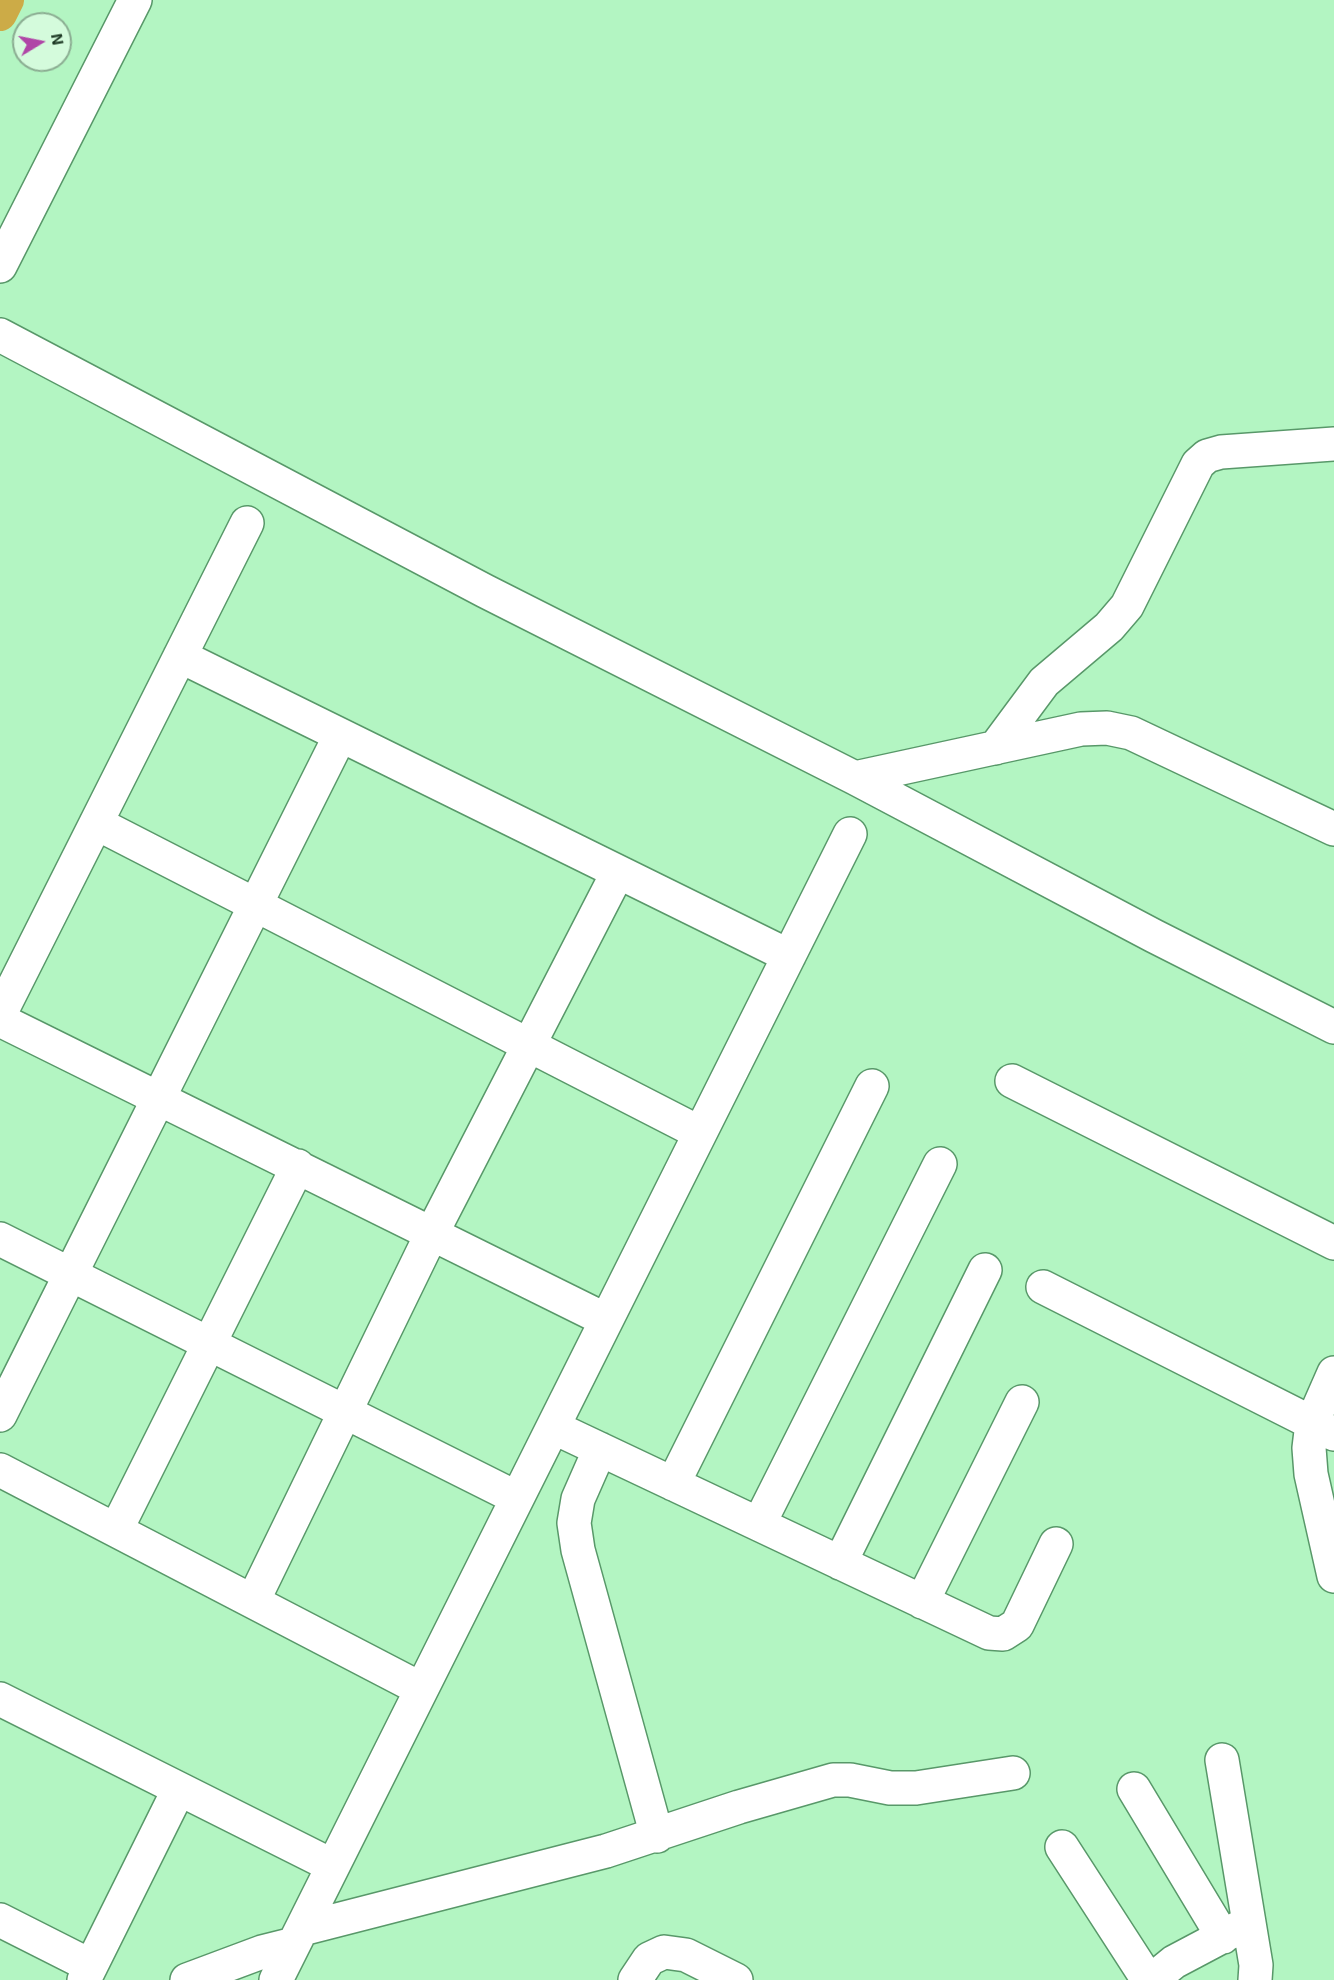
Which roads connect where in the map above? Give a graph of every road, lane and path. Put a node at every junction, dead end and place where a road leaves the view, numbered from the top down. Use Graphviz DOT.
graph roads {
  1 [pos="135,0"];
  2 [pos="0,266"];
  3 [pos="0,335"];
  4 [pos="1334,444"];
  5 [pos="246,523"];
  6 [pos="180,656"];
  7 [pos="340,736"];
  8 [pos="995,748"];
  9 [pos="855,778"];
  10 [pos="96,823"];
  11 [pos="1334,829"];
  12 [pos="850,834"];
  13 [pos="618,872"];
  14 [pos="254,906"];
  15 [pos="789,956"];
  16 [pos="0,1014"];
  17 [pos="0,1020"];
  18 [pos="1334,1027"];
  19 [pos="529,1046"];
  20 [pos="1012,1081"];
  21 [pos="872,1086"];
  22 [pos="159,1098"];
  23 [pos="700,1133"];
  24 [pos="940,1164"];
  25 [pos="298,1166"];
  26 [pos="432,1233"];
  27 [pos="0,1239"];
  28 [pos="1334,1243"];
  29 [pos="985,1270"];
  30 [pos="70,1275"];
  31 [pos="1043,1287"];
  32 [pos="606,1320"];
  33 [pos="209,1342"];
  34 [pos="1334,1373"];
  35 [pos="1022,1402"];
  36 [pos="344,1411"];
  37 [pos="0,1415"];
  38 [pos="553,1427"];
  39 [pos="1323,1429"];
  40 [pos="600,1449"];
  41 [pos="0,1470"];
  42 [pos="673,1484"];
  43 [pos="517,1498"];
  44 [pos="759,1524"];
  45 [pos="116,1530"];
  46 [pos="1056,1544"];
  47 [pos="840,1563"];
  48 [pos="1334,1576"];
  49 [pos="253,1601"];
  50 [pos="922,1602"];
  51 [pos="421,1689"];
  52 [pos="0,1699"];
  53 [pos="1222,1760"];
  54 [pos="1013,1773"];
  55 [pos="179,1789"];
  56 [pos="1134,1789"];
  57 [pos="657,1836"];
  58 [pos="1062,1847"];
  59 [pos="333,1866"];
  60 [pos="0,1920"];
  61 [pos="1236,1929"];
  62 [pos="298,1937"];
  63 [pos="88,1973"];
  64 [pos="187,1980"];
  65 [pos="276,1980"];
  66 [pos="635,1980"];
  67 [pos="736,1980"];
  68 [pos="1148,1980"];
  69 [pos="1152,1980"];
  70 [pos="1255,1980"];
  1 -- 2 [label="street"];
  3 -- 9 [label="street"];
  4 -- 8 [label="street"];
  5 -- 6 [label="street"];
  6 -- 7 [label="street"];
  6 -- 10 [label="street"];
  7 -- 13 [label="street"];
  7 -- 14 [label="street"];
  8 -- 9 [label="street"];
  8 -- 11 [label="street"];
  9 -- 18 [label="street"];
  10 -- 14 [label="street"];
  10 -- 16 [label="street"];
  12 -- 15 [label="street"];
  13 -- 15 [label="street"];
  13 -- 19 [label="street"];
  14 -- 19 [label="street"];
  14 -- 22 [label="street"];
  15 -- 23 [label="street"];
  17 -- 22 [label="street"];
  19 -- 23 [label="street"];
  19 -- 26 [label="street"];
  20 -- 28 [label="street"];
  21 -- 42 [label="street"];
  22 -- 25 [label="street"];
  22 -- 30 [label="street"];
  23 -- 32 [label="street"];
  24 -- 44 [label="street"];
  25 -- 26 [label="street"];
  25 -- 33 [label="street"];
  26 -- 32 [label="street"];
  26 -- 36 [label="street"];
  27 -- 30 [label="street"];
  29 -- 47 [label="street"];
  30 -- 33 [label="street"];
  30 -- 37 [label="street"];
  31 -- 39 [label="street"];
  32 -- 38 [label="street"];
  33 -- 36 [label="street"];
  33 -- 45 [label="street"];
  34 -- 39 [label="street"];
  35 -- 50 [label="street"];
  36 -- 43 [label="street"];
  36 -- 49 [label="street"];
  38 -- 40 [label="street"];
  38 -- 43 [label="street"];
  39 -- 48 [label="street"];
  40 -- 42 [label="street"];
  40 -- 57 [label="street"];
  41 -- 45 [label="street"];
  42 -- 44 [label="street"];
  43 -- 51 [label="street"];
  44 -- 47 [label="street"];
  45 -- 49 [label="street"];
  46 -- 50 [label="street"];
  47 -- 50 [label="street"];
  49 -- 51 [label="street"];
  51 -- 59 [label="street"];
  52 -- 55 [label="street"];
  53 -- 61 [label="street"];
  54 -- 57 [label="street"];
  55 -- 59 [label="street"];
  55 -- 63 [label="street"];
  56 -- 61 [label="street"];
  57 -- 62 [label="street"];
  58 -- 68 [label="street"];
  59 -- 62 [label="street"];
  60 -- 63 [label="street"];
  61 -- 69 [label="street"];
  61 -- 70 [label="street"];
  62 -- 64 [label="street"];
  62 -- 65 [label="street"];
  66 -- 67 [label="street"];
}
